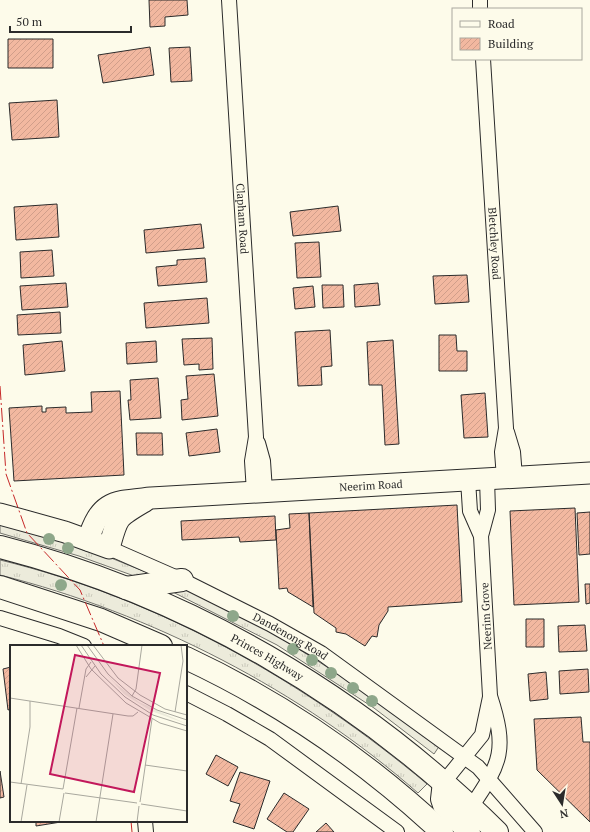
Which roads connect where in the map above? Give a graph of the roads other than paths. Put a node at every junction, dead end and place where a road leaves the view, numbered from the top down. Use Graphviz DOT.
graph roads {
  1 [pos="230,0"];
  2 [pos="484,60"];
  3 [pos="590,473"];
  4 [pos="493,478"];
  5 [pos="260,491"];
  6 [pos="151,498"];
  7 [pos="0,514"];
  8 [pos="481,536"];
  9 [pos="88,540"];
  10 [pos="0,548"];
  11 [pos="109,548"];
  12 [pos="182,580"];
  13 [pos="0,587"];
  14 [pos="126,588"];
  15 [pos="0,618"];
  16 [pos="153,644"];
  17 [pos="81,645"];
  18 [pos="187,659"];
  19 [pos="187,694"];
  20 [pos="490,696"];
  21 [pos="465,756"];
  22 [pos="490,780"];
  23 [pos="444,782"];
  24 [pos="471,807"];
  25 [pos="145,822"];
  26 [pos="146,832"];
  27 [pos="397,832"];
  28 [pos="442,832"];
  29 [pos="469,832"];
  30 [pos="497,832"];
  31 [pos="535,832"];
  1 -- 5 [label="street, Clapham Road"];
  2 -- 4 [label="street, Bletchley Road"];
  3 -- 4 [label="street, Neerim Road"];
  4 -- 5 [label="street, Neerim Road"];
  4 -- 8 [label="street, Neerim Grove"];
  4 -- 8 [label="street, Neerim Grove"];
  5 -- 6 [label="street, Neerim Road"];
  6 -- 9 [label="street, Neerim Road"];
  6 -- 11 [label="street, Neerim Road"];
  7 -- 9 [label="street, Dandenong Road"];
  8 -- 20 [label="street, Neerim Grove"];
  9 -- 11 [label="street, Dandenong Road"];
  10 -- 14 [label="highway, Princes Highway"];
  11 -- 12 [label="street, Dandenong Road"];
  12 -- 14 [label="highway"];
  12 -- 21 [label="street, Dandenong Road"];
  13 -- 16 [label="highway"];
  14 -- 23 [label="highway, Princes Highway"];
  15 -- 17 [label="street"];
  18 -- 28 [label="highway"];
  19 -- 27 [label="street"];
  20 -- 21 [label="street, Neerim Grove"];
  20 -- 22 [label="street, Neerim Grove"];
  21 -- 22 [label="street, Dandenong Road"];
  21 -- 23 [label="street, Neerim Grove"];
  22 -- 24 [label="street, Neerim Grove"];
  22 -- 31 [label="street, Dandenong Road"];
  23 -- 24 [label="highway, Princes Highway"];
  23 -- 29 [label="highway"];
  24 -- 30 [label="highway, Princes Highway"];
  25 -- 26 [label="street"];
}
